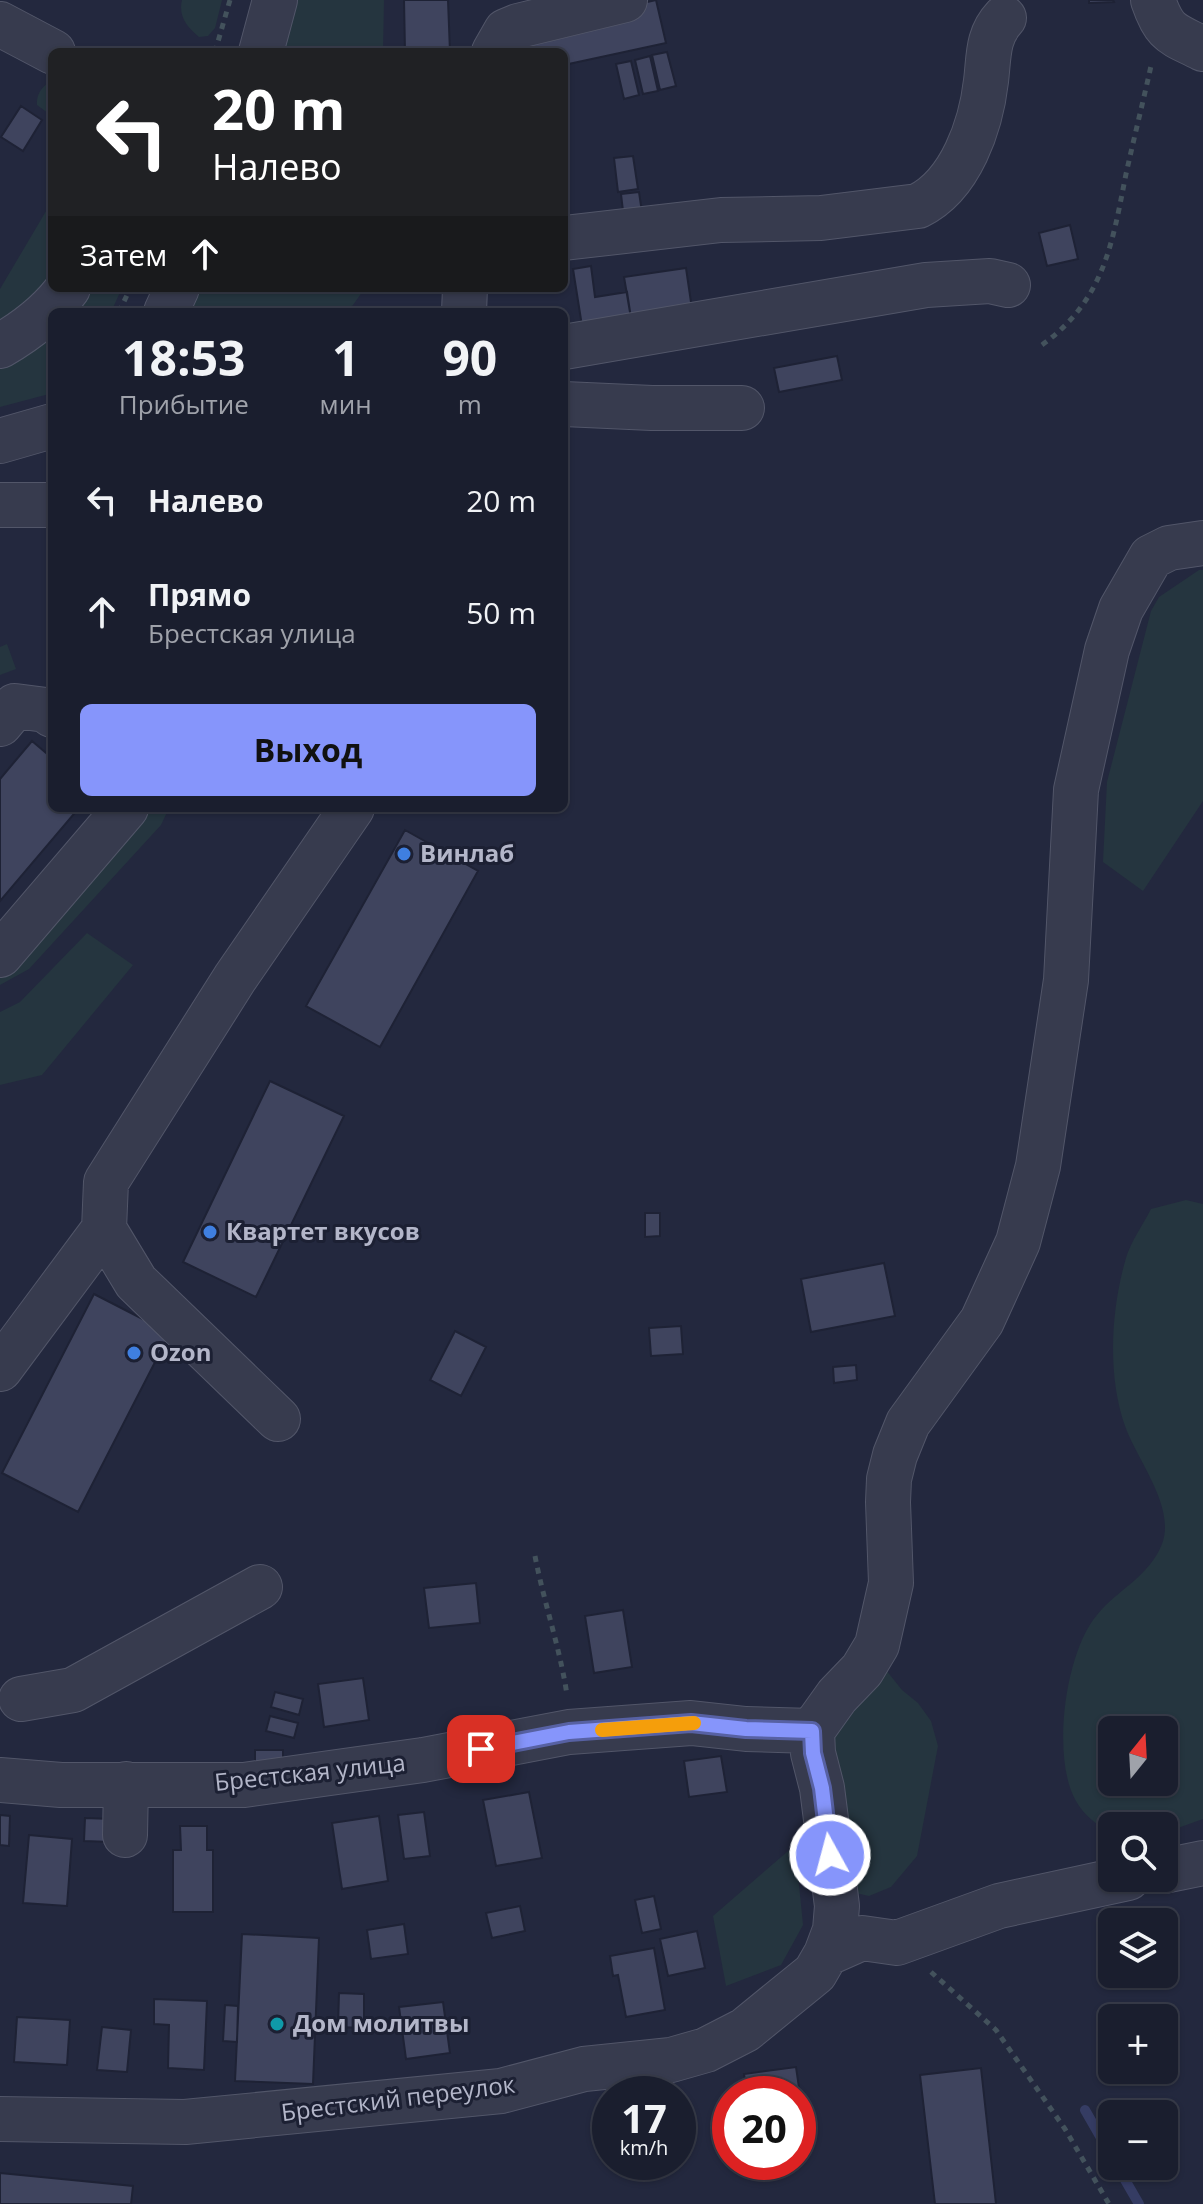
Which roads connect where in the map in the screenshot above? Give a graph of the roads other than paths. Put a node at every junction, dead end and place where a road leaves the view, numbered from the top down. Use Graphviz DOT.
graph roads {
  1 [pos="275,0"];
  2 [pos="625,0"];
  3 [pos="1156,11"];
  4 [pos="1004,18"];
  5 [pos="0,24"];
  6 [pos="262,48"];
  7 [pos="497,48"];
  8 [pos="48,49"];
  9 [pos="1203,49"];
  10 [pos="568,238"];
  11 [pos="1008,285"];
  12 [pos="65,292"];
  13 [pos="52,308"];
  14 [pos="48,312"];
  15 [pos="0,346"];
  16 [pos="568,346"];
  17 [pos="568,404"];
  18 [pos="742,408"];
  19 [pos="48,427"];
  20 [pos="0,441"];
  21 [pos="0,505"];
  22 [pos="48,505"];
  23 [pos="1203,543"];
  24 [pos="48,712"];
  25 [pos="0,724"];
  26 [pos="123,812"];
  27 [pos="349,812"];
  28 [pos="0,955"];
  29 [pos="104,1229"];
  30 [pos="0,1369"];
  31 [pos="278,1419"];
  32 [pos="260,1587"];
  33 [pos="21,1699"];
  34 [pos="812,1731"];
  35 [pos="0,1780"];
  36 [pos="126,1784"];
  37 [pos="125,1835"];
  38 [pos="1203,1863"];
  39 [pos="1178,1868"];
  40 [pos="1098,1885"];
  41 [pos="826,1954"];
  42 [pos="0,2119"];
  1 -- 6 [label="street"];
  2 -- 7 [label="street"];
  3 -- 9 [label="street"];
  4 -- 10 [label="street"];
  5 -- 8 [label="street"];
  11 -- 16 [label="street"];
  12 -- 13 [label="street"];
  14 -- 15 [label="street"];
  17 -- 18 [label="street"];
  19 -- 20 [label="street"];
  21 -- 22 [label="street"];
  23 -- 34 [label="street"];
  24 -- 25 [label="street"];
  26 -- 28 [label="street"];
  27 -- 29 [label="street"];
  29 -- 30 [label="street"];
  29 -- 31 [label="street"];
  32 -- 33 [label="street"];
  34 -- 36 [label="street, Брестская улица"];
  34 -- 41 [label="street"];
  35 -- 36 [label="street, Брестская улица"];
  36 -- 37 [label="street"];
  38 -- 39 [label="street"];
  40 -- 41 [label="street, Брестский переулок"];
  41 -- 42 [label="street, Брестский переулок"];
}
